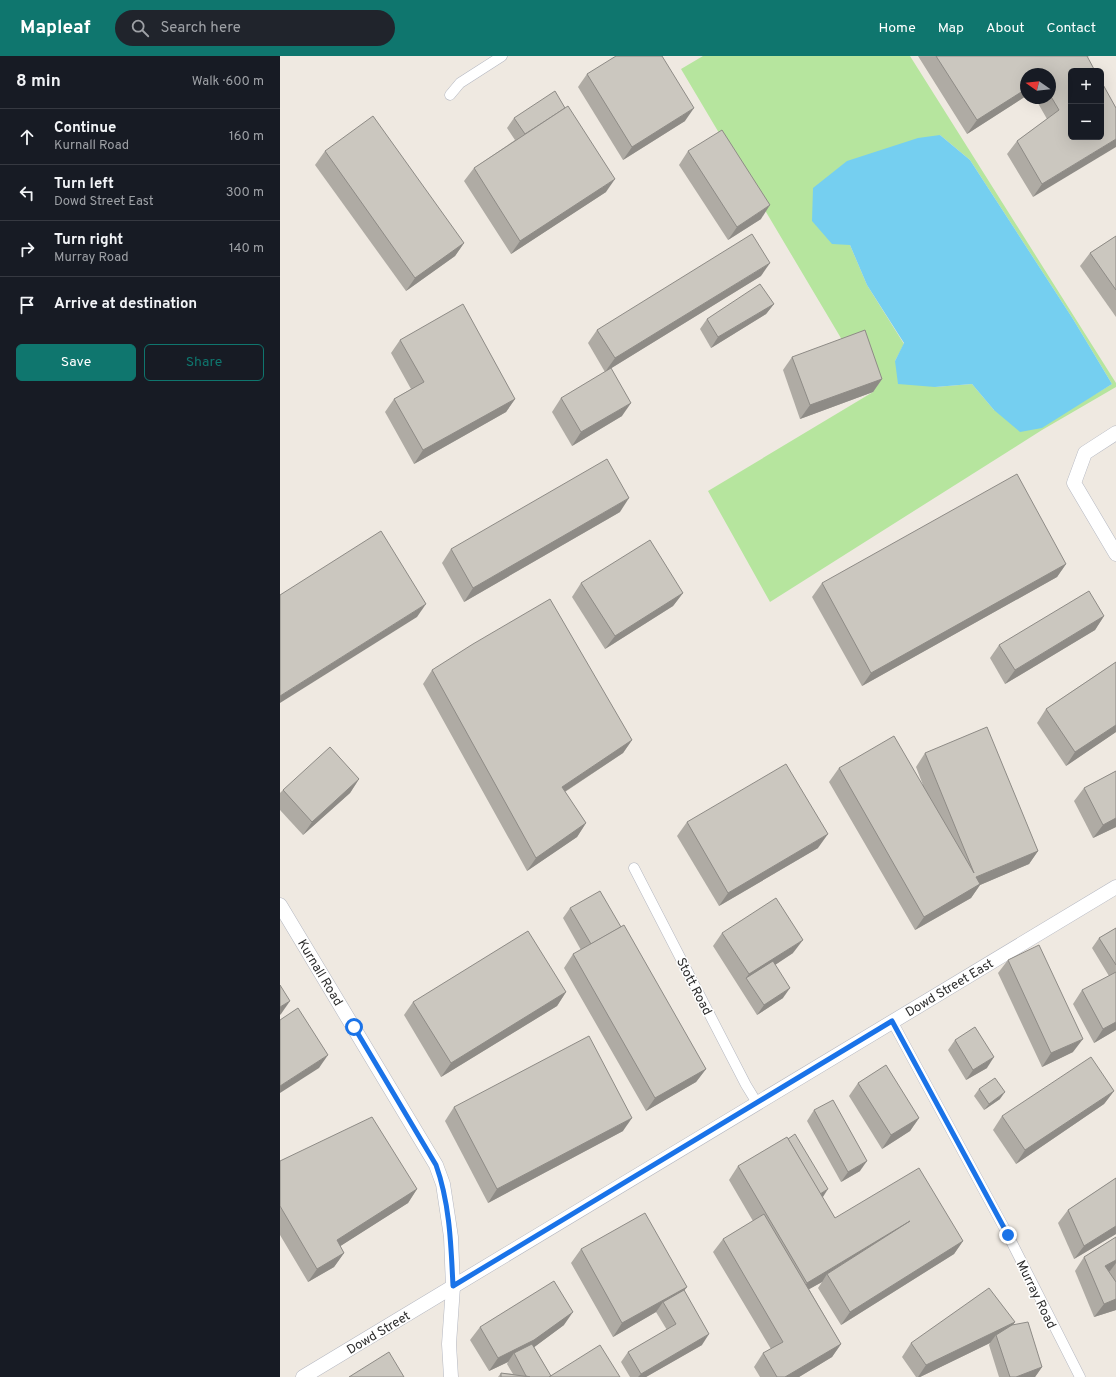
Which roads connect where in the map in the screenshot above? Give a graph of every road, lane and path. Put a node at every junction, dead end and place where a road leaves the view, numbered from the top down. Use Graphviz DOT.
graph roads {
  1 [pos="502,56"];
  2 [pos="450,95"];
  3 [pos="1116,433"];
  4 [pos="1116,554"];
  5 [pos="634,868"];
  6 [pos="1116,887"];
  7 [pos="280,907"];
  8 [pos="892,1021"];
  9 [pos="757,1103"];
  10 [pos="453,1286"];
  11 [pos="303,1377"];
  12 [pos="451,1377"];
  13 [pos="1080,1377"];
  1 -- 2 [label="street"];
  3 -- 4 [label="street"];
  5 -- 9 [label="street, Stott Road"];
  6 -- 8 [label="street, Dowd Street East"];
  7 -- 10 [label="street, Kurnall Road"];
  8 -- 9 [label="street, Dowd Street East"];
  8 -- 13 [label="street, Murray Road"];
  9 -- 10 [label="street, Dowd Street East"];
  10 -- 11 [label="street, Dowd Street"];
  10 -- 12 [label="street, Kurnall Road"];
}
